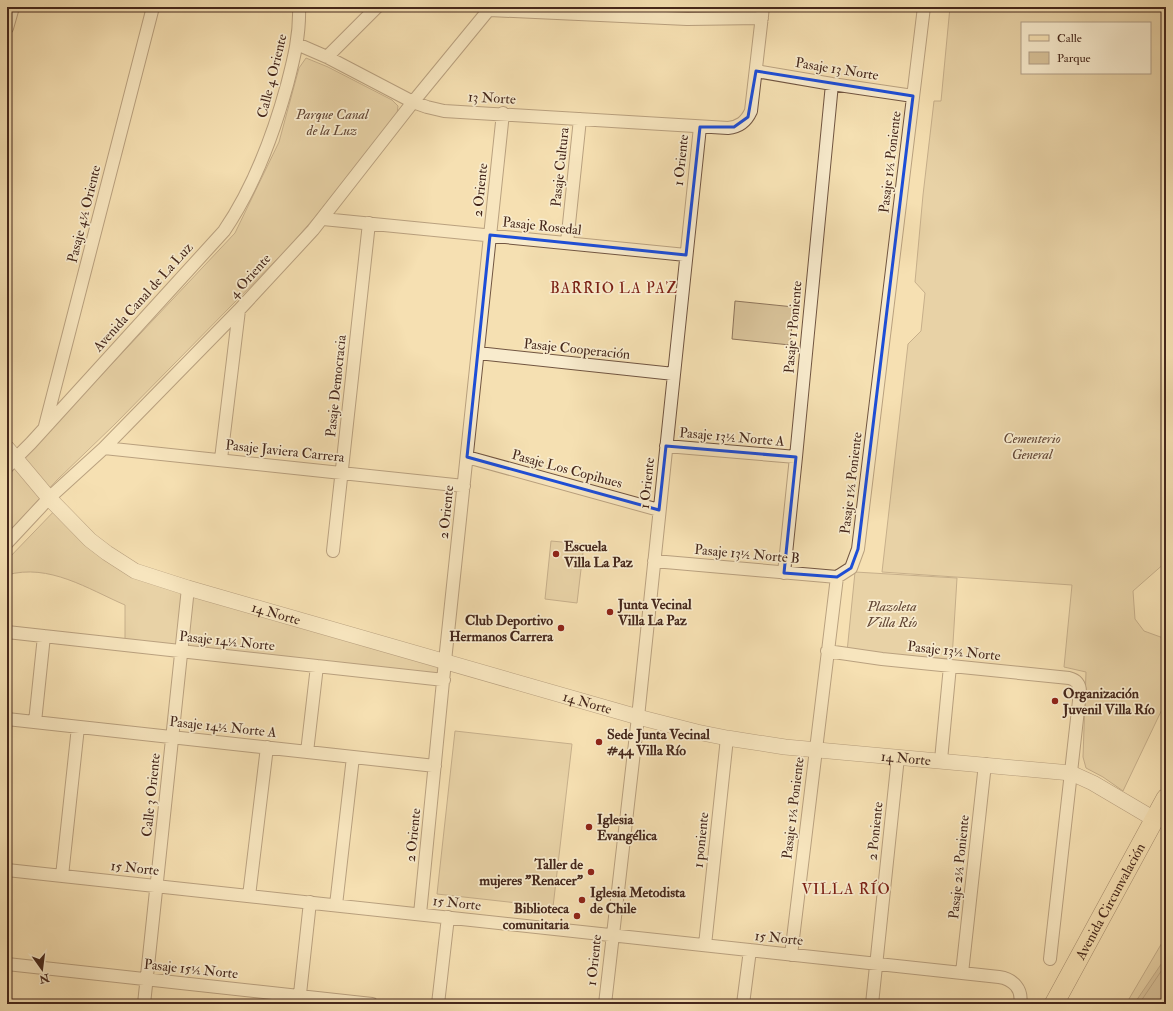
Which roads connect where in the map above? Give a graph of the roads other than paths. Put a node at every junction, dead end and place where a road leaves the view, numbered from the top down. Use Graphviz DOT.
graph roads {
  1 [pos="13,7"];
  2 [pos="153,7"];
  3 [pos="299,7"];
  4 [pos="377,7"];
  5 [pos="924,7"];
  6 [pos="490,9"];
  7 [pos="688,13"];
  8 [pos="762,13"];
  9 [pos="7,28"];
  10 [pos="297,44"];
  11 [pos="327,57"];
  12 [pos="756,71"];
  13 [pos="832,84"];
  14 [pos="913,96"];
  15 [pos="413,102"];
  16 [pos="503,113"];
  17 [pos="580,119"];
  18 [pos="700,127"];
  19 [pos="274,128"];
  20 [pos="323,219"];
  21 [pos="369,223"];
  22 [pos="490,235"];
  23 [pos="567,243"];
  24 [pos="686,255"];
  25 [pos="239,310"];
  26 [pos="478,354"];
  27 [pos="674,374"];
  28 [pos="44,428"];
  29 [pos="666,446"];
  30 [pos="104,448"];
  31 [pos="467,457"];
  32 [pos="796,457"];
  33 [pos="10,458"];
  34 [pos="221,459"];
  35 [pos="342,473"];
  36 [pos="464,486"];
  37 [pos="49,498"];
  38 [pos="660,510"];
  39 [pos="7,543"];
  40 [pos="333,551"];
  41 [pos="654,561"];
  42 [pos="784,573"];
  43 [pos="837,577"];
  44 [pos="188,588"];
  45 [pos="7,632"];
  46 [pos="44,636"];
  47 [pos="181,651"];
  48 [pos="827,651"];
  49 [pos="445,661"];
  50 [pos="317,666"];
  51 [pos="950,666"];
  52 [pos="444,680"];
  53 [pos="638,717"];
  54 [pos="7,719"];
  55 [pos="35,722"];
  56 [pos="78,727"];
  57 [pos="172,737"];
  58 [pos="727,738"];
  59 [pos="267,747"];
  60 [pos="815,750"];
  61 [pos="308,752"];
  62 [pos="352,757"];
  63 [pos="898,757"];
  64 [pos="941,760"];
  65 [pos="985,764"];
  66 [pos="435,766"];
  67 [pos="1071,773"];
  68 [pos="1166,798"];
  69 [pos="1154,819"];
  70 [pos="7,870"];
  71 [pos="62,876"];
  72 [pos="156,886"];
  73 [pos="250,896"];
  74 [pos="310,902"];
  75 [pos="336,905"];
  76 [pos="420,914"];
  77 [pos="448,917"];
  78 [pos="612,935"];
  79 [pos="705,945"];
  80 [pos="750,950"];
  81 [pos="791,955"];
  82 [pos="1050,959"];
  83 [pos="7,964"];
  84 [pos="877,964"];
  85 [pos="962,973"];
  86 [pos="146,979"];
  87 [pos="299,1000"];
  88 [pos="144,1004"];
  89 [pos="372,1004"];
  90 [pos="438,1004"];
  91 [pos="604,1004"];
  92 [pos="743,1004"];
  93 [pos="872,1004"];
  94 [pos="1020,1004"];
  95 [pos="1054,1004"];
  1 -- 9 [label="street"];
  2 -- 28 [label="street, Pasaje 4½ Oriente"];
  3 -- 10 [label="street, Calle 4 Oriente"];
  4 -- 11 [label="street"];
  5 -- 14 [label="street, Pasaje 1½ Poniente"];
  6 -- 7 [label="street"];
  6 -- 15 [label="street, 4 Oriente"];
  7 -- 8 [label="street"];
  8 -- 12 [label="street, 1 Oriente"];
  10 -- 11 [label="street, 13 Norte"];
  10 -- 19 [label="street, Calle 4 Oriente"];
  11 -- 15 [label="street, 13 Norte"];
  12 -- 13 [label="street, Pasaje 13 Norte"];
  12 -- 18 [label="street, 1 Oriente"];
  13 -- 14 [label="street, Pasaje 13 Norte"];
  13 -- 32 [label="street, Pasaje 1 Poniente"];
  14 -- 43 [label="street, Pasaje 1½ Poniente"];
  15 -- 16 [label="street, 13 Norte"];
  15 -- 20 [label="street, 4 Oriente"];
  16 -- 17 [label="street, 13 Norte"];
  16 -- 22 [label="street, 2 Oriente"];
  17 -- 18 [label="street, 13 Norte"];
  17 -- 23 [label="street, Pasaje Cultura"];
  18 -- 24 [label="street, 1 Oriente"];
  19 -- 28 [label="street, Avenida Canal de La Luz"];
  20 -- 21 [label="street, Pasaje Rosedal"];
  20 -- 25 [label="street, 4 Oriente"];
  21 -- 22 [label="street, Pasaje Rosedal"];
  21 -- 35 [label="street, Pasaje Democracia"];
  22 -- 23 [label="street, Pasaje Rosedal"];
  22 -- 26 [label="street, 2 Oriente"];
  23 -- 24 [label="street, Pasaje Rosedal"];
  24 -- 27 [label="street, 1 Oriente"];
  25 -- 30 [label="street, 4 Oriente"];
  25 -- 34 [label="street"];
  26 -- 27 [label="street, Pasaje Cooperación"];
  26 -- 31 [label="street, 2 Oriente"];
  27 -- 29 [label="street, 1 Oriente"];
  28 -- 33 [label="street, Avenida Canal de La Luz"];
  29 -- 32 [label="street, Pasaje 13½ Norte A"];
  29 -- 38 [label="street, 1 Oriente"];
  30 -- 34 [label="street, Pasaje Javiera Carrera"];
  30 -- 37 [label="street, 4 Oriente"];
  31 -- 36 [label="street, 2 Oriente"];
  31 -- 38 [label="street, Pasaje Los Copihues"];
  32 -- 42 [label="street, Pasaje 1 Poniente"];
  33 -- 37 [label="street, 14 Norte"];
  34 -- 35 [label="street, Pasaje Javiera Carrera"];
  35 -- 36 [label="street, Pasaje Javiera Carrera"];
  35 -- 40 [label="street, Pasaje Democracia"];
  36 -- 49 [label="street, 2 Oriente"];
  37 -- 39 [label="street, 4 Oriente"];
  37 -- 44 [label="street, 14 Norte"];
  38 -- 41 [label="street, 1 Oriente"];
  41 -- 42 [label="street, Pasaje 13½ Norte B"];
  41 -- 53 [label="street, 1 Oriente"];
  42 -- 43 [label="street, Pasaje 13½ Norte B"];
  43 -- 48 [label="street, Pasaje 1½ Poniente"];
  44 -- 47 [label="street, Calle 3 Oriente"];
  44 -- 49 [label="street, 14 Norte"];
  45 -- 46 [label="street, Pasaje 14½ Norte"];
  46 -- 47 [label="street, Pasaje 14½ Norte"];
  46 -- 55 [label="street"];
  47 -- 50 [label="street, Pasaje 14½ Norte"];
  47 -- 57 [label="street, Calle 3 Oriente"];
  48 -- 51 [label="street, Pasaje 13½ Norte"];
  48 -- 60 [label="street, Pasaje 1½ Poniente"];
  49 -- 52 [label="street, 2 Oriente"];
  49 -- 53 [label="street, 14 Norte"];
  50 -- 52 [label="street, Pasaje 14½ Norte"];
  50 -- 61 [label="street"];
  51 -- 64 [label="street"];
  51 -- 67 [label="street, Pasaje 13½ Norte"];
  52 -- 66 [label="street, 2 Oriente"];
  53 -- 58 [label="street, 14 Norte"];
  53 -- 78 [label="street, 1 Oriente"];
  54 -- 55 [label="street, Pasaje 14½ Norte A"];
  55 -- 56 [label="street, Pasaje 14½ Norte A"];
  56 -- 57 [label="street, Pasaje 14½ Norte A"];
  56 -- 71 [label="street"];
  57 -- 59 [label="street, Pasaje 14½ Norte A"];
  57 -- 72 [label="street, Calle 3 Oriente"];
  58 -- 60 [label="street, 14 Norte"];
  58 -- 79 [label="street, 1 poniente"];
  59 -- 61 [label="street, Pasaje 14½ Norte A"];
  59 -- 73 [label="street"];
  60 -- 63 [label="street, 14 Norte"];
  60 -- 81 [label="street, Pasaje 1½ Poniente"];
  61 -- 62 [label="street, Pasaje 14½ Norte A"];
  62 -- 66 [label="street, Pasaje 14½ Norte A"];
  62 -- 75 [label="street"];
  63 -- 64 [label="street, 14 Norte"];
  63 -- 84 [label="street, 2 Poniente"];
  64 -- 65 [label="street, 14 Norte"];
  65 -- 67 [label="street, 14 Norte"];
  65 -- 85 [label="street, Pasaje 2½ Poniente"];
  66 -- 76 [label="street, 2 Oriente"];
  67 -- 69 [label="street, 14 Norte"];
  67 -- 82 [label="street"];
  68 -- 69 [label="main road, Avenida Circunvalación"];
  69 -- 95 [label="main road, Avenida Circunvalación"];
  70 -- 71 [label="street, 15 Norte"];
  71 -- 72 [label="street, 15 Norte"];
  72 -- 73 [label="street, 15 Norte"];
  72 -- 86 [label="street, Calle 3 Oriente"];
  73 -- 74 [label="street, 15 Norte"];
  74 -- 75 [label="street, 15 Norte"];
  74 -- 87 [label="street"];
  75 -- 76 [label="street, 15 Norte"];
  76 -- 77 [label="street, 15 Norte"];
  77 -- 78 [label="street, 15 Norte"];
  77 -- 90 [label="street"];
  78 -- 79 [label="street, 15 Norte"];
  78 -- 91 [label="street, 1 Oriente"];
  79 -- 80 [label="street, 15 Norte"];
  80 -- 81 [label="street, 15 Norte"];
  80 -- 92 [label="street"];
  81 -- 84 [label="street, 15 Norte"];
  83 -- 86 [label="street, Pasaje 15½ Norte"];
  84 -- 85 [label="street, 15 Norte"];
  84 -- 93 [label="street, 2 Poniente"];
  85 -- 94 [label="street, 15 Norte"];
  86 -- 87 [label="street, Pasaje 15½ Norte"];
  86 -- 88 [label="street, Calle 3 Oriente"];
  87 -- 89 [label="street, Pasaje 15½ Norte"];
}
